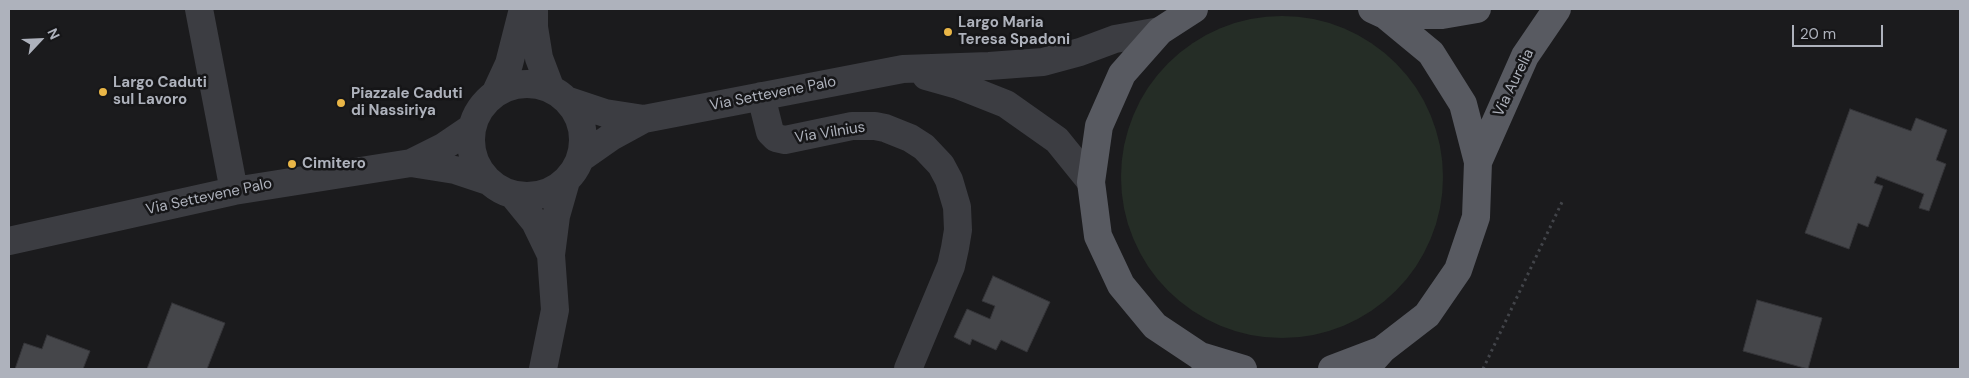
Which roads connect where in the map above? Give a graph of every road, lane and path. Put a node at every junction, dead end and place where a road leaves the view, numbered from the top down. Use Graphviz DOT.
graph roads {
  1 [pos="198,9"];
  2 [pos="523,9"];
  3 [pos="534,9"];
  4 [pos="1194,9"];
  5 [pos="1477,9"];
  6 [pos="1557,9"];
  7 [pos="1379,12"];
  8 [pos="1160,31"];
  9 [pos="903,69"];
  10 [pos="496,92"];
  11 [pos="559,94"];
  12 [pos="761,96"];
  13 [pos="644,119"];
  14 [pos="472,128"];
  15 [pos="581,158"];
  16 [pos="1478,162"];
  17 [pos="412,163"];
  18 [pos="488,180"];
  19 [pos="566,182"];
  20 [pos="1090,182"];
  21 [pos="234,191"];
  22 [pos="514,195"];
  23 [pos="1563,200"];
  24 [pos="9,241"];
  25 [pos="551,256"];
  26 [pos="1383,349"];
  27 [pos="1206,363"];
  28 [pos="543,369"];
  29 [pos="908,369"];
  30 [pos="1243,369"];
  31 [pos="1332,369"];
  32 [pos="1365,369"];
  33 [pos="1483,369"];
  1 -- 21 [label="street"];
  2 -- 10 [label="street"];
  3 -- 11 [label="street"];
  4 -- 8 [label="main road"];
  5 -- 7 [label="main road, Via Aurelia"];
  6 -- 16 [label="main road, Via Aurelia"];
  7 -- 16 [label="main road, Via Aurelia"];
  8 -- 9 [label="street, Via Settevene Palo"];
  8 -- 20 [label="main road"];
  9 -- 12 [label="street, Via Settevene Palo"];
  9 -- 20 [label="street, Via Settevene Palo"];
  10 -- 11 [label="street, Via Settevene Palo"];
  10 -- 14 [label="street, Via Settevene Palo"];
  11 -- 13 [label="street, Via Settevene Palo"];
  11 -- 15 [label="street, Via Settevene Palo"];
  12 -- 13 [label="street, Via Settevene Palo"];
  12 -- 29 [label="street, Via Vilnius"];
  13 -- 15 [label="street, Via Settevene Palo"];
  14 -- 17 [label="street, Via Settevene Palo"];
  14 -- 18 [label="street, Via Settevene Palo"];
  15 -- 19 [label="street, Via Settevene Palo"];
  16 -- 26 [label="main road, Via Aurelia"];
  17 -- 18 [label="street, Via Settevene Palo"];
  17 -- 21 [label="street, Via Settevene Palo"];
  18 -- 22 [label="street, Via Settevene Palo"];
  19 -- 22 [label="street, Via Settevene Palo"];
  19 -- 25 [label="street"];
  20 -- 27 [label="main road"];
  21 -- 24 [label="street, Via Settevene Palo"];
  22 -- 25 [label="street"];
  23 -- 33 [label="path"];
  25 -- 28 [label="street"];
  26 -- 31 [label="main road, Via Aurelia"];
  26 -- 32 [label="main road, Via Aurelia"];
  27 -- 30 [label="main road"];
}
